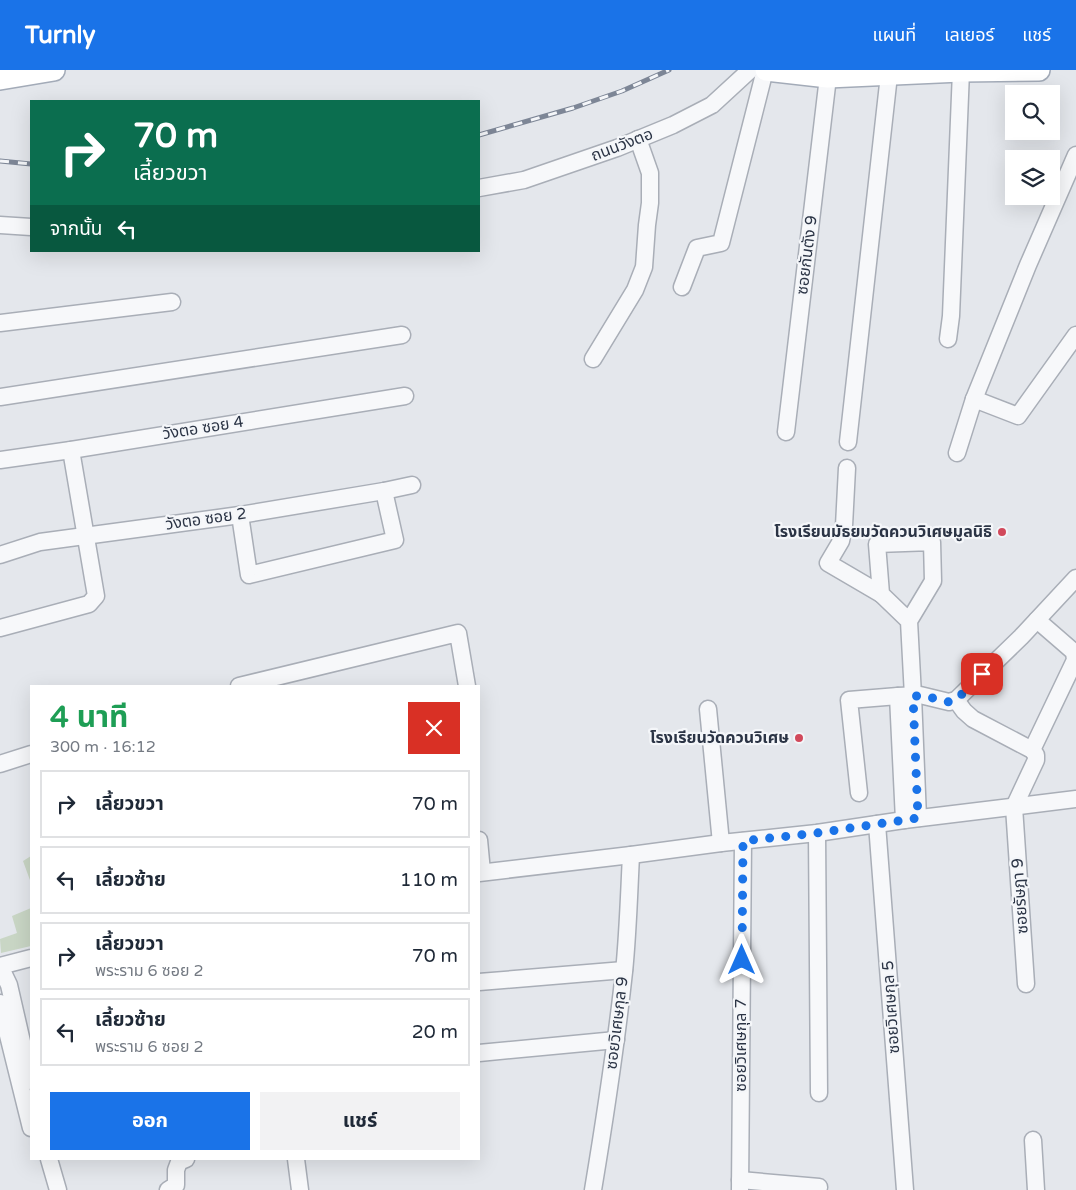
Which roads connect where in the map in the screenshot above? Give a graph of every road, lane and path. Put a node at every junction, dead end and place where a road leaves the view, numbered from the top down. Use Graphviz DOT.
graph roads {
  1 [pos="54,70"];
  2 [pos="750,70"];
  3 [pos="766,70"];
  4 [pos="1039,70"];
  5 [pos="961,71"];
  6 [pos="798,72"];
  7 [pos="889,75"];
  8 [pos="828,77"];
  9 [pos="0,79"];
  10 [pos="638,139"];
  11 [pos="1076,156"];
  12 [pos="480,188"];
  13 [pos="0,225"];
  14 [pos="30,227"];
  15 [pos="682,287"];
  16 [pos="172,302"];
  17 [pos="0,323"];
  18 [pos="402,335"];
  19 [pos="948,339"];
  20 [pos="1074,340"];
  21 [pos="593,359"];
  22 [pos="405,396"];
  23 [pos="0,397"];
  24 [pos="974,399"];
  25 [pos="786,432"];
  26 [pos="848,442"];
  27 [pos="71,450"];
  28 [pos="957,453"];
  29 [pos="0,460"];
  30 [pos="847,468"];
  31 [pos="412,485"];
  32 [pos="384,491"];
  33 [pos="240,515"];
  34 [pos="86,536"];
  35 [pos="0,555"];
  36 [pos="1076,578"];
  37 [pos="881,594"];
  38 [pos="1037,620"];
  39 [pos="908,621"];
  40 [pos="0,628"];
  41 [pos="243,685"];
  42 [pos="467,685"];
  43 [pos="906,696"];
  44 [pos="956,700"];
  45 [pos="708,709"];
  46 [pos="1032,750"];
  47 [pos="30,754"];
  48 [pos="0,764"];
  49 [pos="859,793"];
  50 [pos="1076,799"];
  51 [pos="1014,807"];
  52 [pos="911,819"];
  53 [pos="877,824"];
  54 [pos="817,833"];
  55 [pos="743,841"];
  56 [pos="721,843"];
  57 [pos="631,855"];
  58 [pos="480,872"];
  59 [pos="30,958"];
  60 [pos="0,966"];
  61 [pos="624,970"];
  62 [pos="480,982"];
  63 [pos="1026,984"];
  64 [pos="0,1003"];
  65 [pos="616,1040"];
  66 [pos="480,1053"];
  67 [pos="30,1079"];
  68 [pos="819,1093"];
  69 [pos="30,1124"];
  70 [pos="1033,1140"];
  71 [pos="50,1160"];
  72 [pos="184,1160"];
  73 [pos="296,1160"];
  74 [pos="740,1185"];
  75 [pos="819,1187"];
  76 [pos="47,1190"];
  77 [pos="58,1190"];
  78 [pos="168,1190"];
  79 [pos="300,1190"];
  80 [pos="593,1190"];
  81 [pos="904,1190"];
  82 [pos="1036,1190"];
  1 -- 9 [label="main road"];
  2 -- 10 [label="street, ถนนวังตอ"];
  3 -- 6 [label="main road"];
  3 -- 15 [label="street"];
  4 -- 5 [label="main road"];
  5 -- 7 [label="main road"];
  5 -- 19 [label="street"];
  6 -- 8 [label="main road"];
  7 -- 8 [label="main road"];
  7 -- 26 [label="street"];
  8 -- 25 [label="street, ซอยกันตัง 9"];
  10 -- 12 [label="street, ถนนวังตอ"];
  10 -- 21 [label="street"];
  11 -- 24 [label="street"];
  13 -- 14 [label="street"];
  16 -- 17 [label="street"];
  18 -- 23 [label="street"];
  20 -- 24 [label="street"];
  22 -- 27 [label="street, วังตอ ซอย 4"];
  24 -- 28 [label="street"];
  27 -- 29 [label="street, วังตอ ซอย 4"];
  27 -- 34 [label="street"];
  30 -- 37 [label="street"];
  31 -- 32 [label="street, วังตอ ซอย 2"];
  32 -- 33 [label="street, วังตอ ซอย 2"];
  32 -- 33 [label="street"];
  33 -- 34 [label="street, วังตอ ซอย 2"];
  34 -- 35 [label="street, วังตอ ซอย 2"];
  34 -- 40 [label="street"];
  36 -- 38 [label="street"];
  37 -- 39 [label="street"];
  37 -- 39 [label="street"];
  38 -- 44 [label="street"];
  38 -- 46 [label="street"];
  39 -- 43 [label="street"];
  41 -- 42 [label="street"];
  43 -- 44 [label="street"];
  43 -- 49 [label="street"];
  43 -- 52 [label="street"];
  44 -- 46 [label="street"];
  45 -- 56 [label="street"];
  46 -- 51 [label="street"];
  47 -- 48 [label="street"];
  50 -- 51 [label="street"];
  51 -- 52 [label="street"];
  51 -- 63 [label="street, ซอยรัษฎา 9"];
  52 -- 53 [label="street"];
  53 -- 54 [label="street"];
  53 -- 81 [label="street, ซอยวิเศษกุล 5"];
  54 -- 55 [label="street"];
  54 -- 68 [label="street"];
  55 -- 56 [label="street"];
  55 -- 74 [label="street, ซอยวิเศษกุล 7"];
  56 -- 57 [label="street"];
  57 -- 58 [label="street"];
  57 -- 61 [label="street, ซอยวิเศษกุล 9"];
  59 -- 60 [label="street"];
  60 -- 67 [label="street"];
  61 -- 62 [label="street"];
  61 -- 65 [label="street, ซอยวิเศษกุล 9"];
  64 -- 69 [label="street"];
  65 -- 66 [label="street"];
  65 -- 80 [label="street, ซอยวิเศษกุล 9"];
  70 -- 82 [label="street"];
  71 -- 76 [label="street"];
  71 -- 77 [label="street"];
  72 -- 78 [label="street"];
  73 -- 79 [label="street"];
  74 -- 75 [label="street"];
}
